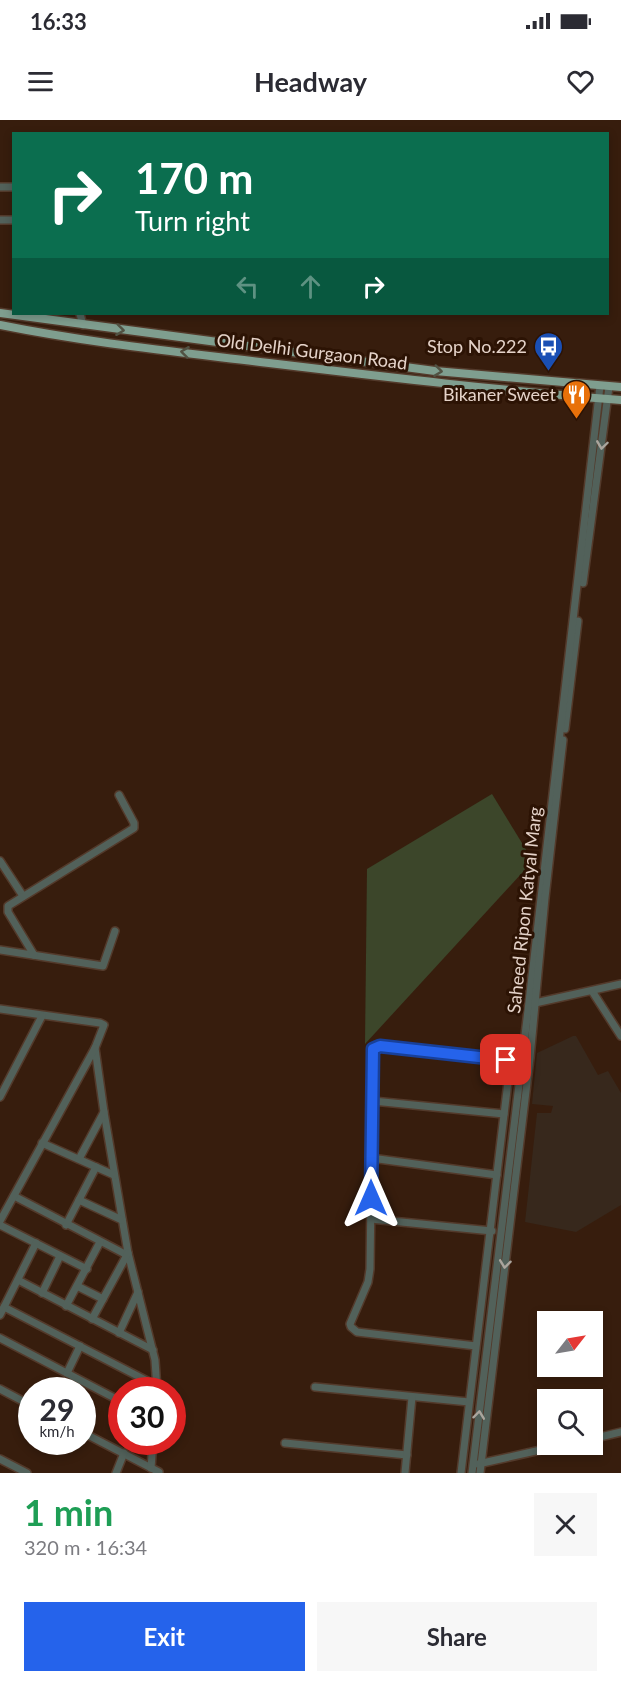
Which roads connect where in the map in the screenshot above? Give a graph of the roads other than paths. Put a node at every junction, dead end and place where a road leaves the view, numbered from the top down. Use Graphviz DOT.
graph roads {
  1 [pos="14,315"];
  2 [pos="80,315"];
  3 [pos="0,325"];
  4 [pos="83,325"];
  5 [pos="604,386"];
  6 [pos="621,387"];
  7 [pos="603,398"];
  8 [pos="621,400"];
  9 [pos="119,795"];
  10 [pos="549,846"];
  11 [pos="0,861"];
  12 [pos="23,896"];
  13 [pos="115,931"];
  14 [pos="0,950"];
  15 [pos="34,955"];
  16 [pos="621,984"];
  17 [pos="592,991"];
  18 [pos="535,1004"];
  19 [pos="0,1009"];
  20 [pos="42,1016"];
  21 [pos="621,1036"];
  22 [pos="95,1048"];
  23 [pos="526,1059"];
  24 [pos="0,1097"];
  25 [pos="373,1101"];
  26 [pos="104,1112"];
  27 [pos="504,1114"];
  28 [pos="42,1143"];
  29 [pos="372,1158"];
  30 [pos="79,1159"];
  31 [pos="96,1167"];
  32 [pos="114,1175"];
  33 [pos="497,1175"];
  34 [pos="14,1196"];
  35 [pos="79,1200"];
  36 [pos="371,1219"];
  37 [pos="122,1220"];
  38 [pos="0,1223"];
  39 [pos="66,1225"];
  40 [pos="490,1231"];
  41 [pos="501,1232"];
  42 [pos="100,1242"];
  43 [pos="36,1243"];
  44 [pos="127,1254"];
  45 [pos="60,1256"];
  46 [pos="87,1269"];
  47 [pos="18,1280"];
  48 [pos="77,1286"];
  49 [pos="138,1292"];
  50 [pos="42,1293"];
  51 [pos="103,1299"];
  52 [pos="66,1306"];
  53 [pos="4,1307"];
  54 [pos="0,1315"];
  55 [pos="92,1319"];
  56 [pos="119,1333"];
  57 [pos="0,1338"];
  58 [pos="80,1346"];
  59 [pos="476,1346"];
  60 [pos="153,1350"];
  61 [pos="67,1373"];
  62 [pos="137,1377"];
  63 [pos="156,1377"];
  64 [pos="315,1387"];
  65 [pos="0,1389"];
  66 [pos="108,1395"];
  67 [pos="412,1397"];
  68 [pos="18,1399"];
  69 [pos="469,1402"];
  70 [pos="621,1432"];
  71 [pos="603,1436"];
  72 [pos="285,1443"];
  73 [pos="537,1451"];
  74 [pos="123,1455"];
  75 [pos="128,1455"];
  76 [pos="152,1455"];
  77 [pos="406,1455"];
  78 [pos="0,1459"];
  79 [pos="482,1463"];
  80 [pos="473,1464"];
  81 [pos="151,1468"];
  82 [pos="159,1472"];
  83 [pos="27,1473"];
  84 [pos="116,1473"];
  85 [pos="405,1473"];
  86 [pos="461,1473"];
  87 [pos="472,1473"];
  88 [pos="480,1473"];
  1 -- 4 [label="main road, Old Delhi Gurgaon Road"];
  2 -- 4 [label="street"];
  7 -- 3 [label="main road, Old Delhi Gurgaon Road, one-way"];
  4 -- 5 [label="main road, Old Delhi Gurgaon Road, one-way"];
  5 -- 6 [label="main road, Old Delhi Gurgaon Road"];
  5 -- 7 [label="street, Saheed Ripon Katyal Marg"];
  7 -- 8 [label="main road, Old Delhi Gurgaon Road"];
  7 -- 10 [label="street, Saheed Ripon Katyal Marg"];
  9 -- 12 [label="street"];
  10 -- 18 [label="street, Saheed Ripon Katyal Marg"];
  10 -- 23 [label="street, Saheed Ripon Katyal Marg"];
  11 -- 12 [label="street"];
  12 -- 15 [label="street"];
  13 -- 15 [label="street"];
  14 -- 15 [label="street"];
  16 -- 17 [label="street"];
  17 -- 18 [label="street"];
  17 -- 21 [label="street"];
  18 -- 23 [label="street, Saheed Ripon Katyal Marg"];
  19 -- 20 [label="street"];
  20 -- 22 [label="street"];
  20 -- 24 [label="street"];
  22 -- 26 [label="street"];
  22 -- 28 [label="street"];
  23 -- 41 [label="street, Saheed Ripon Katyal Marg"];
  23 -- 79 [label="street, Saheed Ripon Katyal Marg, one-way"];
  25 -- 27 [label="street"];
  25 -- 27 [label="street"];
  25 -- 29 [label="street"];
  26 -- 30 [label="street"];
  26 -- 32 [label="street"];
  27 -- 33 [label="street"];
  28 -- 30 [label="street"];
  28 -- 34 [label="street"];
  29 -- 33 [label="street"];
  29 -- 36 [label="street"];
  30 -- 31 [label="street"];
  31 -- 32 [label="street"];
  31 -- 35 [label="street"];
  32 -- 37 [label="street"];
  33 -- 40 [label="street"];
  34 -- 38 [label="street"];
  34 -- 39 [label="street"];
  35 -- 37 [label="street"];
  35 -- 39 [label="street"];
  36 -- 40 [label="street"];
  36 -- 59 [label="street"];
  37 -- 44 [label="street"];
  38 -- 43 [label="street"];
  39 -- 42 [label="street"];
  40 -- 41 [label="street"];
  40 -- 59 [label="street"];
  80 -- 41 [label="street, Saheed Ripon Katyal Marg, one-way"];
  42 -- 44 [label="street"];
  42 -- 46 [label="street"];
  43 -- 45 [label="street"];
  43 -- 47 [label="street"];
  44 -- 49 [label="street"];
  44 -- 51 [label="street"];
  45 -- 46 [label="street"];
  45 -- 50 [label="street"];
  46 -- 48 [label="street"];
  47 -- 50 [label="street"];
  47 -- 53 [label="street"];
  48 -- 51 [label="street"];
  48 -- 52 [label="street"];
  49 -- 56 [label="street"];
  49 -- 60 [label="street"];
  50 -- 52 [label="street"];
  51 -- 55 [label="street"];
  52 -- 55 [label="street"];
  53 -- 54 [label="street"];
  53 -- 58 [label="street"];
  55 -- 56 [label="street"];
  56 -- 60 [label="street"];
  57 -- 61 [label="street"];
  58 -- 61 [label="street"];
  58 -- 62 [label="street"];
  59 -- 69 [label="street"];
  60 -- 63 [label="street"];
  61 -- 66 [label="street"];
  64 -- 67 [label="street"];
  65 -- 68 [label="street"];
  67 -- 69 [label="street"];
  67 -- 77 [label="street"];
  69 -- 86 [label="street"];
  70 -- 71 [label="street"];
  72 -- 77 [label="street"];
  73 -- 79 [label="street"];
  74 -- 84 [label="street"];
  75 -- 81 [label="street"];
  76 -- 81 [label="street"];
  77 -- 85 [label="street"];
  78 -- 83 [label="street"];
  79 -- 80 [label="street"];
  79 -- 88 [label="street, Saheed Ripon Katyal Marg"];
  80 -- 87 [label="street, Saheed Ripon Katyal Marg"];
  81 -- 82 [label="street"];
}
